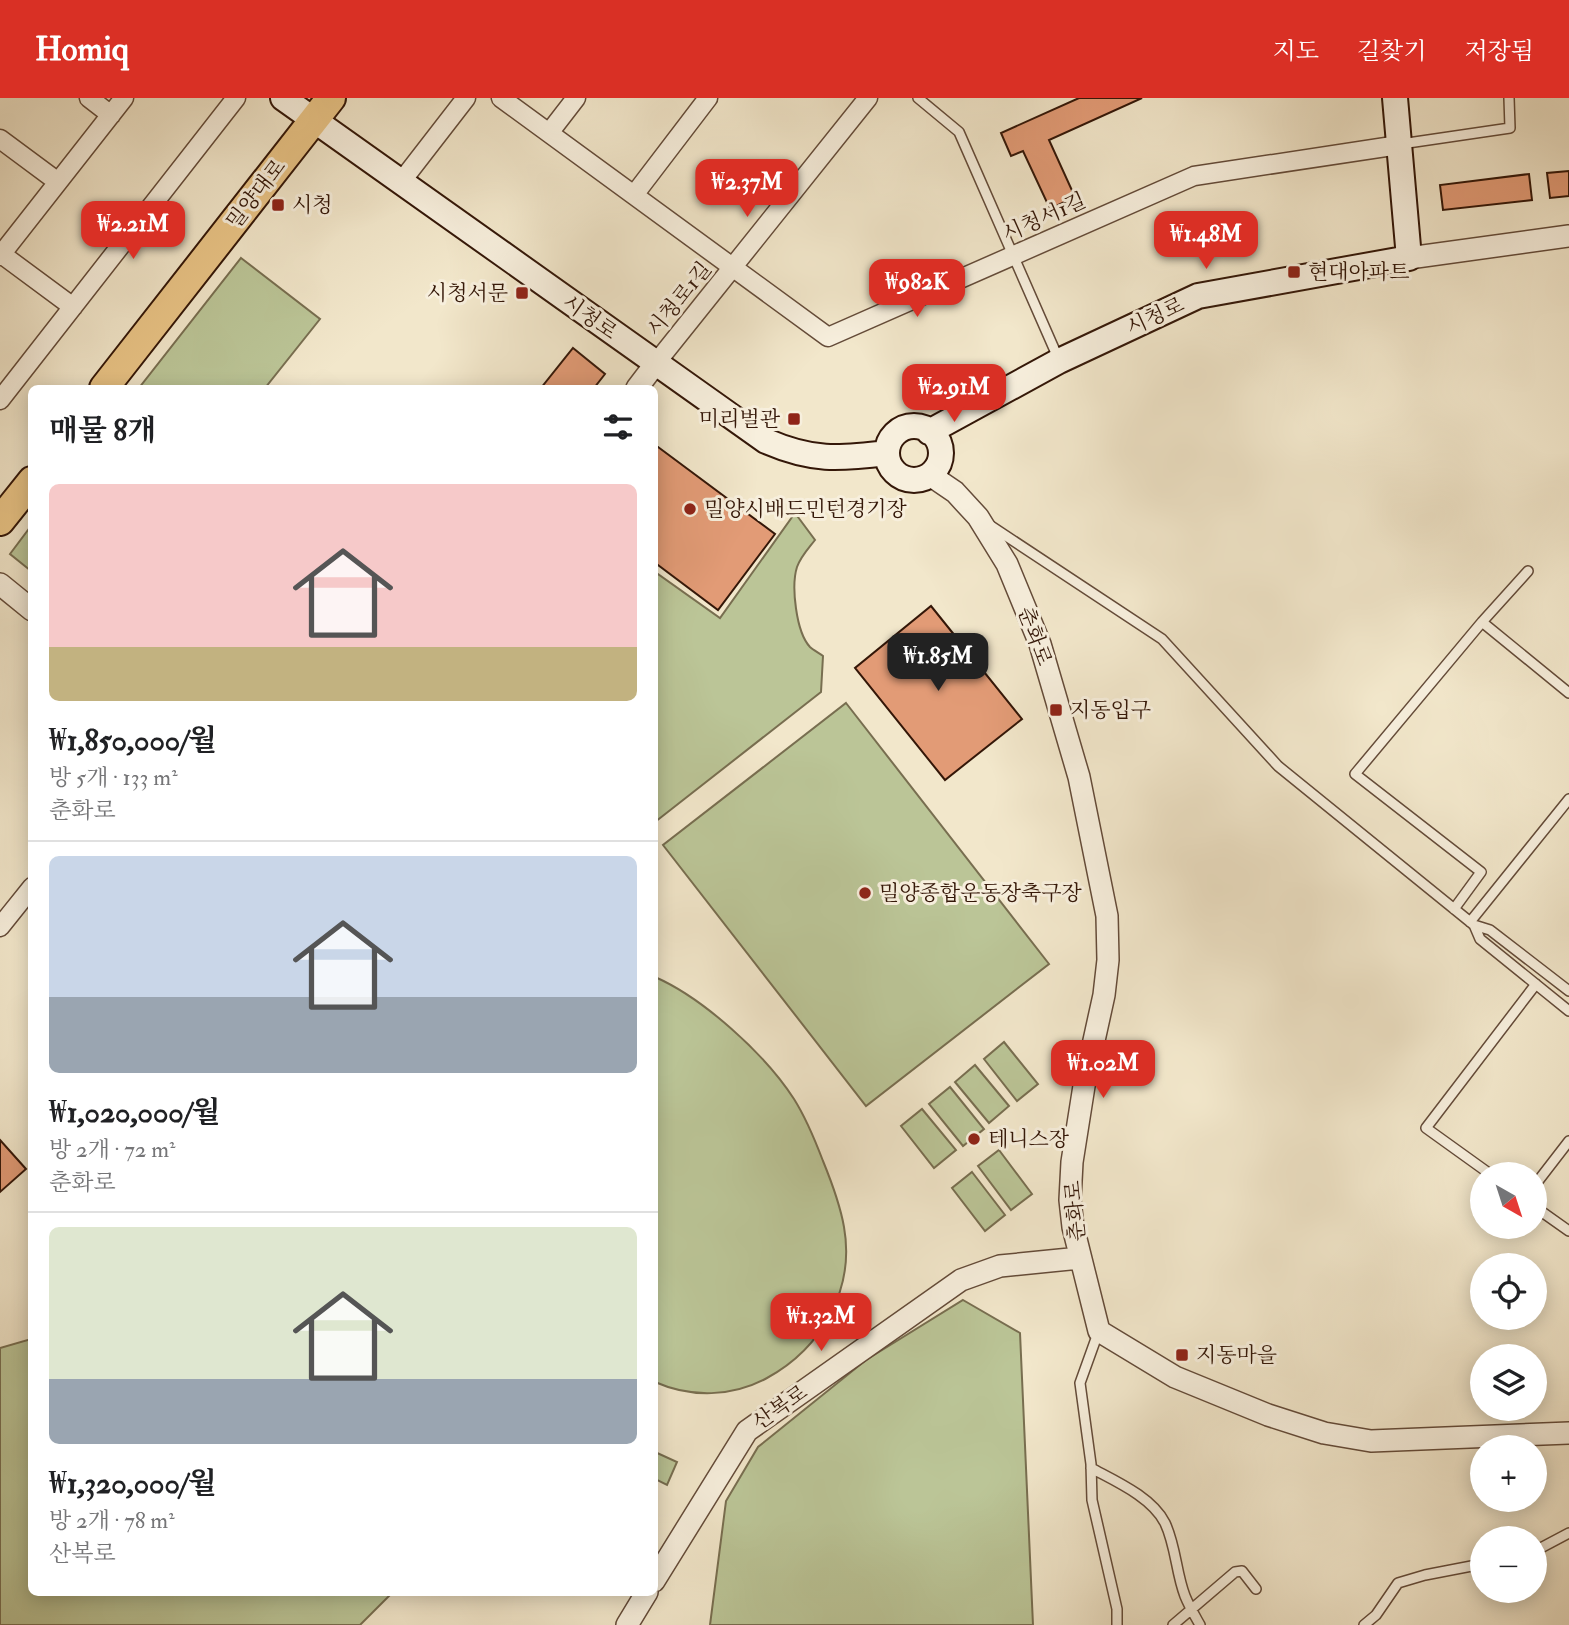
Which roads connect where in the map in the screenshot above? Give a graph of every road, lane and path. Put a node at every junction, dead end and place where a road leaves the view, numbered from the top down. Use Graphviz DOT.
graph roads {
  1 [pos="89,98"];
  2 [pos="124,98"];
  3 [pos="236,98"];
  4 [pos="283,98"];
  5 [pos="331,98"];
  6 [pos="466,98"];
  7 [pos="501,98"];
  8 [pos="576,98"];
  9 [pos="708,98"];
  10 [pos="868,98"];
  11 [pos="918,98"];
  12 [pos="1395,98"];
  13 [pos="1509,98"];
  14 [pos="111,115"];
  15 [pos="314,120"];
  16 [pos="549,133"];
  17 [pos="0,139"];
  18 [pos="1399,145"];
  19 [pos="58,182"];
  20 [pos="401,182"];
  21 [pos="634,195"];
  22 [pos="1569,236"];
  23 [pos="1,255"];
  24 [pos="1014,255"];
  25 [pos="1409,258"];
  26 [pos="733,267"];
  27 [pos="73,307"];
  28 [pos="1059,361"];
  29 [pos="656,363"];
  30 [pos="106,385"];
  31 [pos="639,385"];
  32 [pos="0,400"];
  33 [pos="929,432"];
  34 [pos="887,453"];
  35 [pos="930,475"];
  36 [pos="28,486"];
  37 [pos="978,517"];
  38 [pos="0,521"];
  39 [pos="1528,571"];
  40 [pos="0,584"];
  41 [pos="28,607"];
  42 [pos="1482,622"];
  43 [pos="1569,693"];
  44 [pos="1569,799"];
  45 [pos="28,892"];
  46 [pos="1454,909"];
  47 [pos="1472,924"];
  48 [pos="0,927"];
  49 [pos="1536,984"];
  50 [pos="1569,991"];
  51 [pos="1569,1011"];
  52 [pos="1569,1141"];
  53 [pos="1473,1162"];
  54 [pos="1547,1169"];
  55 [pos="1547,1215"];
  56 [pos="1569,1231"];
  57 [pos="1080,1258"];
  58 [pos="1099,1331"];
  59 [pos="1569,1433"];
  60 [pos="1091,1468"];
  61 [pos="1569,1533"];
  62 [pos="1547,1545"];
  63 [pos="1470,1567"];
  64 [pos="658,1575"];
  65 [pos="1256,1589"];
  66 [pos="645,1596"];
  67 [pos="1192,1610"];
  68 [pos="627,1625"];
  69 [pos="1117,1625"];
  70 [pos="1173,1625"];
  71 [pos="1200,1625"];
  72 [pos="1364,1625"];
  1 -- 14 [label="street"];
  2 -- 14 [label="street"];
  3 -- 27 [label="street"];
  4 -- 15 [label="main road, 시청로"];
  5 -- 15 [label="main road, 밀양대로"];
  6 -- 20 [label="street"];
  7 -- 16 [label="street, 시청서1길"];
  8 -- 16 [label="street"];
  9 -- 21 [label="street"];
  10 -- 26 [label="street, 시청로1길"];
  11 -- 24 [label="lane"];
  12 -- 18 [label="main road"];
  13 -- 18 [label="lane"];
  14 -- 19 [label="street"];
  15 -- 20 [label="main road, 시청로"];
  15 -- 30 [label="main road, 밀양대로"];
  16 -- 21 [label="street, 시청서1길"];
  17 -- 19 [label="street"];
  18 -- 24 [label="street, 시청서1길"];
  18 -- 25 [label="main road"];
  19 -- 23 [label="street"];
  20 -- 29 [label="main road, 시청로"];
  21 -- 26 [label="street, 시청서1길"];
  22 -- 25 [label="street"];
  23 -- 27 [label="street"];
  24 -- 26 [label="street, 시청서1길"];
  24 -- 28 [label="lane"];
  25 -- 28 [label="main road, 시청로"];
  26 -- 29 [label="street, 시청로1길"];
  27 -- 32 [label="street"];
  28 -- 33 [label="main road, 시청로"];
  29 -- 31 [label="street"];
  29 -- 34 [label="main road, 시청로"];
  33 -- 34 [label="main road"];
  33 -- 35 [label="main road"];
  34 -- 35 [label="main road"];
  35 -- 37 [label="street, 춘화로"];
  36 -- 38 [label="main road"];
  37 -- 46 [label="lane"];
  37 -- 57 [label="street, 춘화로"];
  39 -- 42 [label="lane"];
  40 -- 41 [label="street"];
  42 -- 43 [label="lane"];
  42 -- 46 [label="lane"];
  44 -- 47 [label="lane"];
  45 -- 48 [label="street"];
  46 -- 47 [label="lane"];
  47 -- 49 [label="lane"];
  47 -- 50 [label="lane"];
  49 -- 51 [label="lane"];
  49 -- 53 [label="lane"];
  52 -- 54 [label="lane"];
  55 -- 56 [label="lane"];
  57 -- 58 [label="street, 춘화로"];
  57 -- 64 [label="street, 산복로"];
  58 -- 59 [label="street"];
  58 -- 60 [label="lane"];
  60 -- 67 [label="lane"];
  60 -- 69 [label="lane"];
  61 -- 62 [label="lane"];
  63 -- 72 [label="lane"];
  65 -- 67 [label="lane"];
  66 -- 68 [label="street"];
  67 -- 70 [label="lane"];
  67 -- 71 [label="lane"];
}
